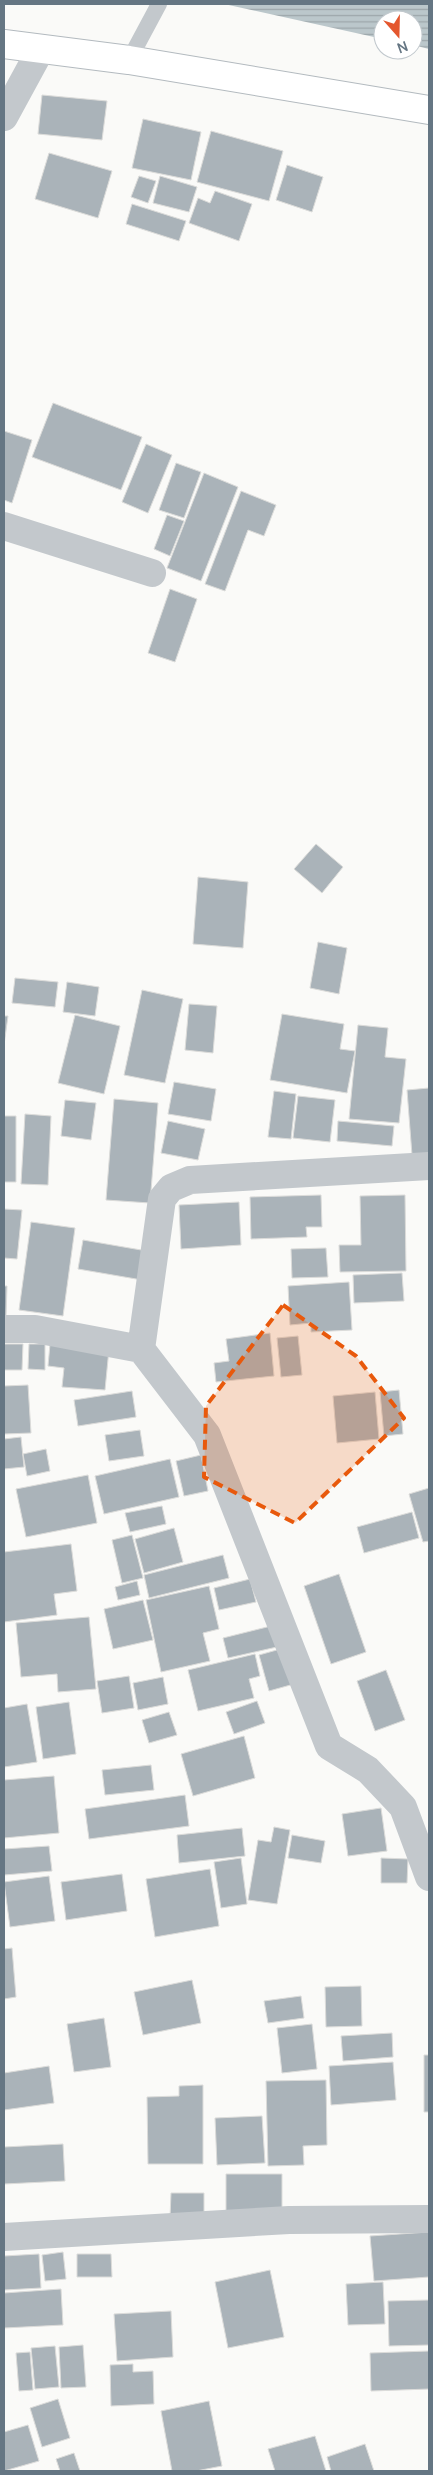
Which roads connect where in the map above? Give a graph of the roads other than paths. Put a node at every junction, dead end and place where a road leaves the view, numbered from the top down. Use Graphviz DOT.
graph roads {
  1 [pos="160,4"];
  2 [pos="4,44"];
  3 [pos="41,49"];
  4 [pos="129,60"];
  5 [pos="429,110"];
  6 [pos="4,116"];
  7 [pos="4,526"];
  8 [pos="152,573"];
  9 [pos="429,1166"];
  10 [pos="4,1330"];
  11 [pos="142,1349"];
  12 [pos="429,1877"];
  13 [pos="429,2219"];
  14 [pos="4,2237"];
  1 -- 4 [label="lane"];
  2 -- 3 [label="main road"];
  3 -- 4 [label="main road"];
  3 -- 6 [label="street"];
  4 -- 5 [label="main road"];
  7 -- 8 [label="street"];
  9 -- 11 [label="street"];
  10 -- 11 [label="street"];
  11 -- 12 [label="street"];
  13 -- 14 [label="street"];
}
